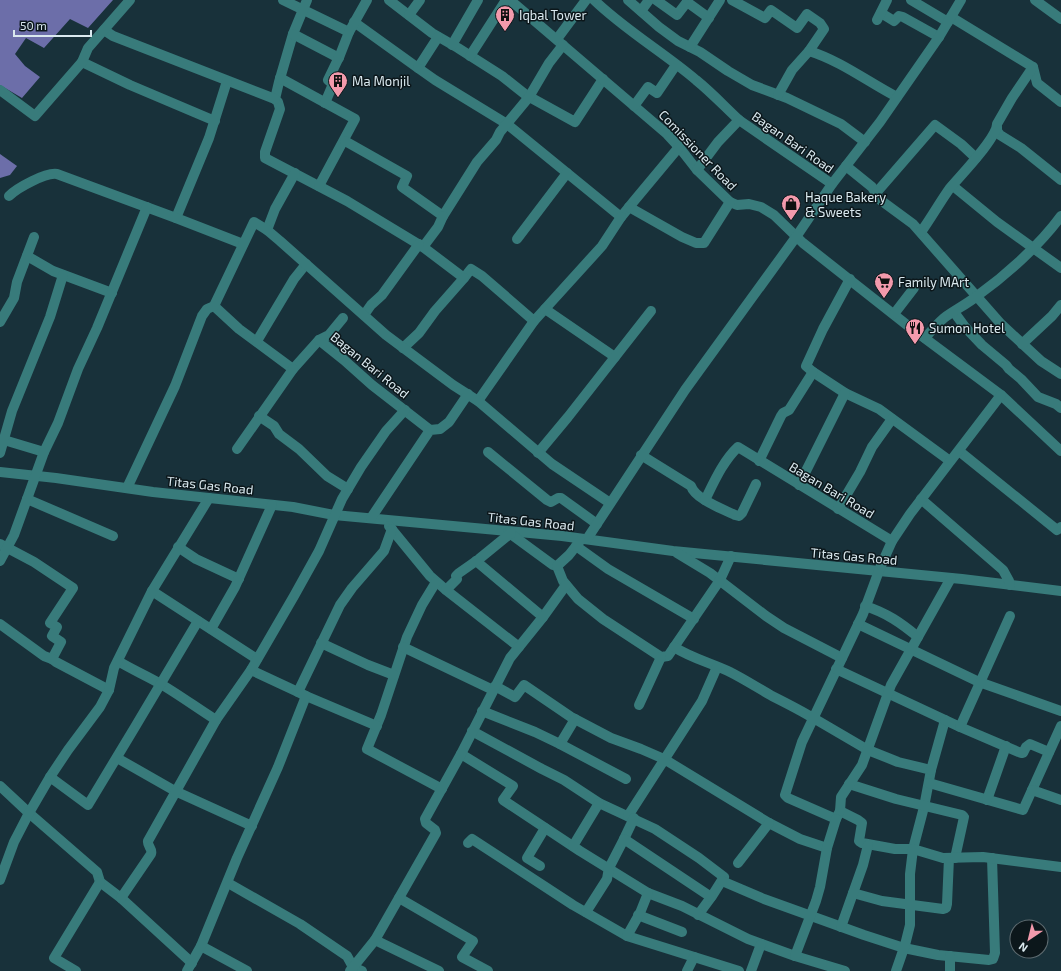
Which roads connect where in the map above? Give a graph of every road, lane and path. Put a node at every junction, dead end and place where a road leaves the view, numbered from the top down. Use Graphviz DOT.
graph roads {
  1 [pos="283,0"];
  2 [pos="307,0"];
  3 [pos="367,0"];
  4 [pos="389,0"];
  5 [pos="420,0"];
  6 [pos="478,0"];
  7 [pos="506,0"];
  8 [pos="510,0"];
  9 [pos="586,0"];
  10 [pos="594,0"];
  11 [pos="628,0"];
  12 [pos="649,0"];
  13 [pos="656,0"];
  14 [pos="720,0"];
  15 [pos="732,0"];
  16 [pos="887,0"];
  17 [pos="911,0"];
  18 [pos="961,0"];
  19 [pos="1035,0"];
  20 [pos="126,1"];
  21 [pos="302,10"];
  22 [pos="641,11"];
  23 [pos="409,16"];
  24 [pos="709,18"];
  25 [pos="949,19"];
  26 [pos="1061,19"];
  27 [pos="354,22"];
  28 [pos="104,30"];
  29 [pos="349,32"];
  30 [pos="293,34"];
  31 [pos="938,36"];
  32 [pos="438,37"];
  33 [pos="560,42"];
  34 [pos="452,45"];
  35 [pos="690,47"];
  36 [pos="809,51"];
  37 [pos="470,56"];
  38 [pos="339,58"];
  39 [pos="82,62"];
  40 [pos="676,65"];
  41 [pos="418,68"];
  42 [pos="1033,68"];
  43 [pos="280,78"];
  44 [pos="604,79"];
  45 [pos="227,81"];
  46 [pos="0,90"];
  47 [pos="778,95"];
  48 [pos="529,97"];
  49 [pos="897,97"];
  50 [pos="275,99"];
  51 [pos="1060,99"];
  52 [pos="325,103"];
  53 [pos="634,106"];
  54 [pos="739,120"];
  55 [pos="214,121"];
  56 [pos="507,124"];
  57 [pos="997,127"];
  58 [pos="345,141"];
  59 [pos="865,142"];
  60 [pos="680,147"];
  61 [pos="976,158"];
  62 [pos="846,166"];
  63 [pos="697,170"];
  64 [pos="295,173"];
  65 [pos="567,173"];
  66 [pos="1061,180"];
  67 [pos="832,184"];
  68 [pos="319,186"];
  69 [pos="953,186"];
  70 [pos="876,193"];
  71 [pos="9,196"];
  72 [pos="730,202"];
  73 [pos="147,207"];
  74 [pos="629,207"];
  75 [pos="443,216"];
  76 [pos="1061,216"];
  77 [pos="176,218"];
  78 [pos="621,218"];
  79 [pos="266,230"];
  80 [pos="921,232"];
  81 [pos="34,236"];
  82 [pos="796,237"];
  83 [pos="517,239"];
  84 [pos="243,244"];
  85 [pos="421,245"];
  86 [pos="1033,247"];
  87 [pos="27,256"];
  88 [pos="306,264"];
  89 [pos="1061,268"];
  90 [pos="63,275"];
  91 [pos="464,278"];
  92 [pos="850,279"];
  93 [pos="914,288"];
  94 [pos="112,293"];
  95 [pos="977,296"];
  96 [pos="1061,305"];
  97 [pos="214,306"];
  98 [pos="545,309"];
  99 [pos="651,311"];
  100 [pos="954,312"];
  101 [pos="894,314"];
  102 [pos="364,315"];
  103 [pos="343,318"];
  104 [pos="534,321"];
  105 [pos="0,322"];
  106 [pos="925,338"];
  107 [pos="319,340"];
  108 [pos="257,341"];
  109 [pos="1022,344"];
  110 [pos="403,348"];
  111 [pos="615,356"];
  112 [pos="293,369"];
  113 [pos="812,372"];
  114 [pos="1061,374"];
  115 [pos="845,393"];
  116 [pos="468,394"];
  117 [pos="1001,395"];
  118 [pos="478,401"];
  119 [pos="1061,408"];
  120 [pos="405,410"];
  121 [pos="259,416"];
  122 [pos="892,419"];
  123 [pos="430,430"];
  124 [pos="4,440"];
  125 [pos="237,449"];
  126 [pos="959,451"];
  127 [pos="1061,451"];
  128 [pos="44,452"];
  129 [pos="488,452"];
  130 [pos="0,453"];
  131 [pos="538,453"];
  132 [pos="641,455"];
  133 [pos="759,461"];
  134 [pos="950,461"];
  135 [pos="0,472"];
  136 [pos="35,476"];
  137 [pos="756,484"];
  138 [pos="799,485"];
  139 [pos="127,488"];
  140 [pos="348,489"];
  141 [pos="209,498"];
  142 [pos="27,499"];
  143 [pos="921,499"];
  144 [pos="705,500"];
  145 [pos="610,503"];
  146 [pos="272,505"];
  147 [pos="838,509"];
  148 [pos="334,515"];
  149 [pos="371,518"];
  150 [pos="383,520"];
  151 [pos="597,524"];
  152 [pos="1061,527"];
  153 [pos="392,529"];
  154 [pos="509,532"];
  155 [pos="113,536"];
  156 [pos="582,541"];
  157 [pos="892,541"];
  158 [pos="4,546"];
  159 [pos="178,547"];
  160 [pos="673,551"];
  161 [pos="730,556"];
  162 [pos="0,561"];
  163 [pos="476,561"];
  164 [pos="557,566"];
  165 [pos="879,571"];
  166 [pos="951,578"];
  167 [pos="239,580"];
  168 [pos="720,580"];
  169 [pos="436,582"];
  170 [pos="566,585"];
  171 [pos="1010,585"];
  172 [pos="446,590"];
  173 [pos="152,591"];
  174 [pos="1061,591"];
  175 [pos="865,606"];
  176 [pos="1010,616"];
  177 [pos="543,617"];
  178 [pos="694,619"];
  179 [pos="198,621"];
  180 [pos="0,624"];
  181 [pos="858,624"];
  182 [pos="211,629"];
  183 [pos="918,637"];
  184 [pos="321,643"];
  185 [pos="403,647"];
  186 [pos="519,647"];
  187 [pos="674,647"];
  188 [pos="911,649"];
  189 [pos="662,657"];
  190 [pos="257,658"];
  191 [pos="842,658"];
  192 [pos="52,659"];
  193 [pos="118,661"];
  194 [pos="717,667"];
  195 [pos="836,669"];
  196 [pos="251,670"];
  197 [pos="394,675"];
  198 [pos="979,682"];
  199 [pos="161,684"];
  200 [pos="494,688"];
  201 [pos="109,690"];
  202 [pos="302,694"];
  203 [pos="888,694"];
  204 [pos="639,704"];
  205 [pos="482,711"];
  206 [pos="1061,711"];
  207 [pos="813,718"];
  208 [pos="575,719"];
  209 [pos="216,720"];
  210 [pos="945,720"];
  211 [pos="376,726"];
  212 [pos="1061,726"];
  213 [pos="960,727"];
  214 [pos="472,731"];
  215 [pos="560,744"];
  216 [pos="1006,746"];
  217 [pos="868,750"];
  218 [pos="1048,752"];
  219 [pos="462,754"];
  220 [pos="117,758"];
  221 [pos="664,759"];
  222 [pos="931,770"];
  223 [pos="50,777"];
  224 [pos="626,779"];
  225 [pos="929,783"];
  226 [pos="849,784"];
  227 [pos="0,786"];
  228 [pos="442,789"];
  229 [pos="1032,790"];
  230 [pos="175,791"];
  231 [pos="988,800"];
  232 [pos="1061,800"];
  233 [pos="599,803"];
  234 [pos="924,807"];
  235 [pos="29,813"];
  236 [pos="838,815"];
  237 [pos="631,817"];
  238 [pos="769,823"];
  239 [pos="252,826"];
  240 [pos="546,828"];
  241 [pos="624,839"];
  242 [pos="468,843"];
  243 [pos="868,844"];
  244 [pos="573,846"];
  245 [pos="827,848"];
  246 [pos="913,849"];
  247 [pos="952,858"];
  248 [pos="992,858"];
  249 [pos="738,863"];
  250 [pos="540,866"];
  251 [pos="1061,866"];
  252 [pos="609,868"];
  253 [pos="0,880"];
  254 [pos="722,881"];
  255 [pos="100,882"];
  256 [pos="228,883"];
  257 [pos="648,893"];
  258 [pos="853,893"];
  259 [pos="711,897"];
  260 [pos="121,898"];
  261 [pos="399,898"];
  262 [pos="910,904"];
  263 [pos="586,912"];
  264 [pos="638,915"];
  265 [pos="698,915"];
  266 [pos="810,916"];
  267 [pos="841,927"];
  268 [pos="682,932"];
  269 [pos="627,936"];
  270 [pos="376,940"];
  271 [pos="761,944"];
  272 [pos="201,946"];
  273 [pos="904,948"];
  274 [pos="795,956"];
  275 [pos="950,956"];
  276 [pos="694,957"];
  277 [pos="811,966"];
  278 [pos="189,967"];
  279 [pos="355,970"];
  280 [pos="76,971"];
  281 [pos="247,971"];
  282 [pos="439,971"];
  283 [pos="488,971"];
  284 [pos="687,971"];
  285 [pos="739,971"];
  286 [pos="751,971"];
  287 [pos="845,971"];
  288 [pos="896,971"];
  289 [pos="950,971"];
  1 -- 21 [label="street"];
  2 -- 21 [label="street"];
  3 -- 27 [label="street"];
  4 -- 23 [label="street"];
  5 -- 23 [label="street"];
  6 -- 34 [label="street"];
  7 -- 37 [label="street"];
  8 -- 33 [label="street, Comissioner Road"];
  9 -- 33 [label="street"];
  10 -- 40 [label="street, Bagan Bari Road"];
  11 -- 22 [label="street"];
  12 -- 22 [label="street"];
  13 -- 24 [label="street"];
  14 -- 24 [label="street"];
  15 -- 36 [label="street"];
  16 -- 31 [label="street"];
  17 -- 25 [label="street"];
  18 -- 25 [label="street"];
  19 -- 26 [label="street"];
  20 -- 28 [label="street"];
  21 -- 29 [label="street"];
  21 -- 30 [label="street"];
  22 -- 35 [label="street"];
  23 -- 32 [label="street"];
  24 -- 35 [label="street"];
  25 -- 31 [label="street"];
  25 -- 42 [label="street"];
  27 -- 29 [label="street"];
  27 -- 41 [label="street"];
  28 -- 39 [label="street"];
  28 -- 45 [label="street"];
  29 -- 38 [label="street"];
  30 -- 38 [label="street"];
  30 -- 43 [label="street"];
  31 -- 49 [label="street"];
  32 -- 34 [label="street"];
  32 -- 41 [label="street"];
  33 -- 44 [label="street, Comissioner Road"];
  33 -- 48 [label="street"];
  34 -- 37 [label="street"];
  35 -- 47 [label="street"];
  36 -- 47 [label="street"];
  36 -- 49 [label="street"];
  37 -- 48 [label="street"];
  38 -- 52 [label="street"];
  39 -- 46 [label="street"];
  39 -- 55 [label="street"];
  40 -- 53 [label="street"];
  40 -- 54 [label="street, Bagan Bari Road"];
  41 -- 56 [label="street"];
  42 -- 51 [label="street"];
  42 -- 57 [label="street"];
  43 -- 50 [label="street"];
  43 -- 52 [label="street"];
  44 -- 48 [label="street"];
  44 -- 53 [label="street, Comissioner Road"];
  45 -- 50 [label="street"];
  45 -- 55 [label="street"];
  47 -- 59 [label="street"];
  48 -- 56 [label="street"];
  49 -- 59 [label="street"];
  50 -- 64 [label="street"];
  52 -- 58 [label="street"];
  53 -- 60 [label="street, Comissioner Road"];
  54 -- 63 [label="street, Bagan Bari Road"];
  54 -- 67 [label="street, Bagan Bari Road"];
  55 -- 77 [label="street"];
  56 -- 65 [label="street"];
  56 -- 75 [label="street"];
  57 -- 61 [label="street"];
  57 -- 66 [label="street"];
  58 -- 68 [label="street"];
  58 -- 75 [label="street"];
  59 -- 62 [label="street"];
  60 -- 63 [label="street, Comissioner Road"];
  60 -- 74 [label="street"];
  61 -- 69 [label="street"];
  61 -- 70 [label="street"];
  62 -- 67 [label="street"];
  62 -- 70 [label="street"];
  63 -- 72 [label="street, Comissioner Road"];
  64 -- 68 [label="street"];
  64 -- 79 [label="street"];
  65 -- 78 [label="street"];
  65 -- 83 [label="street"];
  67 -- 82 [label="street"];
  68 -- 85 [label="street"];
  69 -- 80 [label="street"];
  69 -- 86 [label="street"];
  70 -- 80 [label="street"];
  71 -- 73 [label="street"];
  72 -- 74 [label="street"];
  72 -- 82 [label="street, Comissioner Road"];
  73 -- 77 [label="street"];
  73 -- 94 [label="street"];
  74 -- 78 [label="street"];
  75 -- 85 [label="street"];
  76 -- 86 [label="street"];
  77 -- 84 [label="street"];
  78 -- 98 [label="street"];
  79 -- 84 [label="street"];
  79 -- 88 [label="street"];
  80 -- 95 [label="street"];
  81 -- 87 [label="street"];
  82 -- 92 [label="street, Comissioner Road"];
  82 -- 132 [label="street"];
  84 -- 97 [label="street"];
  85 -- 91 [label="street"];
  85 -- 102 [label="street"];
  86 -- 89 [label="street"];
  86 -- 95 [label="street"];
  87 -- 90 [label="street"];
  87 -- 105 [label="street"];
  88 -- 102 [label="street"];
  88 -- 108 [label="street"];
  90 -- 94 [label="street"];
  90 -- 124 [label="street"];
  91 -- 104 [label="street"];
  91 -- 110 [label="street"];
  92 -- 101 [label="street, Comissioner Road"];
  92 -- 113 [label="street"];
  93 -- 101 [label="street"];
  94 -- 128 [label="street"];
  95 -- 100 [label="street"];
  95 -- 109 [label="street"];
  96 -- 109 [label="street"];
  97 -- 108 [label="street"];
  97 -- 139 [label="street"];
  98 -- 104 [label="street"];
  98 -- 111 [label="street"];
  99 -- 111 [label="street"];
  100 -- 106 [label="street"];
  100 -- 119 [label="street"];
  101 -- 106 [label="street, Comissioner Road"];
  102 -- 110 [label="street"];
  103 -- 107 [label="street, Bagan Bari Road"];
  104 -- 118 [label="street"];
  106 -- 117 [label="street, Comissioner Road"];
  107 -- 112 [label="street"];
  107 -- 120 [label="street, Bagan Bari Road"];
  108 -- 112 [label="street"];
  109 -- 114 [label="street"];
  110 -- 116 [label="street"];
  111 -- 131 [label="street"];
  112 -- 121 [label="street"];
  113 -- 115 [label="street"];
  113 -- 133 [label="street"];
  115 -- 122 [label="street"];
  115 -- 138 [label="street"];
  116 -- 118 [label="street"];
  116 -- 123 [label="street"];
  117 -- 126 [label="street"];
  117 -- 127 [label="street, Comissioner Road"];
  118 -- 131 [label="street"];
  120 -- 123 [label="street, Bagan Bari Road"];
  120 -- 140 [label="street"];
  121 -- 125 [label="street"];
  121 -- 140 [label="street"];
  122 -- 134 [label="street"];
  122 -- 147 [label="street"];
  123 -- 149 [label="street"];
  124 -- 128 [label="street"];
  124 -- 130 [label="street"];
  126 -- 134 [label="street"];
  126 -- 152 [label="street"];
  128 -- 136 [label="street"];
  129 -- 151 [label="street"];
  131 -- 145 [label="street"];
  132 -- 144 [label="street"];
  132 -- 145 [label="street"];
  133 -- 138 [label="street, Bagan Bari Road"];
  133 -- 144 [label="street, Bagan Bari Road"];
  134 -- 143 [label="street"];
  135 -- 136 [label="street, Titas Gas Road"];
  136 -- 139 [label="street, Titas Gas Road"];
  136 -- 142 [label="street"];
  137 -- 144 [label="street"];
  138 -- 147 [label="street, Bagan Bari Road"];
  139 -- 141 [label="street, Titas Gas Road"];
  140 -- 148 [label="street"];
  141 -- 146 [label="street, Titas Gas Road"];
  141 -- 159 [label="street"];
  142 -- 155 [label="street"];
  142 -- 158 [label="street"];
  143 -- 157 [label="street"];
  143 -- 171 [label="street"];
  145 -- 151 [label="street"];
  146 -- 148 [label="street, Titas Gas Road"];
  146 -- 167 [label="street"];
  147 -- 157 [label="street, Bagan Bari Road"];
  148 -- 149 [label="street, Titas Gas Road"];
  148 -- 190 [label="street"];
  149 -- 150 [label="street, Titas Gas Road"];
  150 -- 153 [label="street"];
  150 -- 154 [label="street, Titas Gas Road"];
  151 -- 156 [label="street"];
  153 -- 169 [label="street"];
  153 -- 184 [label="street"];
  154 -- 156 [label="street, Titas Gas Road"];
  154 -- 163 [label="street"];
  154 -- 164 [label="street"];
  156 -- 160 [label="street, Titas Gas Road"];
  156 -- 164 [label="street"];
  156 -- 178 [label="street"];
  157 -- 165 [label="street"];
  158 -- 162 [label="street"];
  158 -- 192 [label="street"];
  159 -- 167 [label="street"];
  159 -- 173 [label="street"];
  160 -- 161 [label="street, Titas Gas Road"];
  160 -- 168 [label="street"];
  161 -- 165 [label="street, Titas Gas Road"];
  161 -- 168 [label="street"];
  163 -- 172 [label="street"];
  163 -- 177 [label="street"];
  164 -- 170 [label="street"];
  165 -- 166 [label="street, Titas Gas Road"];
  165 -- 175 [label="street"];
  166 -- 171 [label="street, Titas Gas Road"];
  166 -- 183 [label="street"];
  167 -- 182 [label="street"];
  168 -- 178 [label="street"];
  168 -- 191 [label="street"];
  169 -- 172 [label="street"];
  169 -- 185 [label="street"];
  170 -- 177 [label="street"];
  170 -- 189 [label="street"];
  171 -- 174 [label="street, Titas Gas Road"];
  172 -- 186 [label="street"];
  173 -- 179 [label="street"];
  173 -- 193 [label="street"];
  175 -- 181 [label="street"];
  175 -- 183 [label="street"];
  176 -- 198 [label="street"];
  177 -- 186 [label="street"];
  178 -- 187 [label="street"];
  179 -- 182 [label="street"];
  179 -- 199 [label="street"];
  180 -- 192 [label="street"];
  181 -- 188 [label="street"];
  181 -- 191 [label="street"];
  182 -- 190 [label="street"];
  183 -- 188 [label="street"];
  184 -- 197 [label="street"];
  184 -- 202 [label="street"];
  185 -- 197 [label="street"];
  185 -- 200 [label="street"];
  186 -- 200 [label="street"];
  187 -- 189 [label="street"];
  187 -- 194 [label="street"];
  188 -- 198 [label="street"];
  188 -- 203 [label="street"];
  189 -- 204 [label="street"];
  190 -- 196 [label="street"];
  191 -- 195 [label="street"];
  192 -- 201 [label="street"];
  193 -- 199 [label="street"];
  193 -- 201 [label="street"];
  194 -- 207 [label="street"];
  194 -- 221 [label="street"];
  195 -- 203 [label="street"];
  195 -- 207 [label="street"];
  196 -- 202 [label="street"];
  196 -- 209 [label="street"];
  197 -- 211 [label="street"];
  198 -- 206 [label="street"];
  198 -- 213 [label="street"];
  199 -- 209 [label="street"];
  199 -- 220 [label="street"];
  200 -- 205 [label="street"];
  200 -- 208 [label="street"];
  201 -- 223 [label="street"];
  202 -- 211 [label="street"];
  202 -- 239 [label="street"];
  203 -- 210 [label="street"];
  203 -- 217 [label="street"];
  205 -- 214 [label="street"];
  205 -- 215 [label="street"];
  207 -- 217 [label="street"];
  207 -- 236 [label="street"];
  208 -- 215 [label="street"];
  208 -- 221 [label="street"];
  209 -- 230 [label="street"];
  210 -- 213 [label="street"];
  210 -- 222 [label="street"];
  211 -- 228 [label="street"];
  212 -- 218 [label="street"];
  213 -- 216 [label="street"];
  214 -- 219 [label="street"];
  214 -- 233 [label="street"];
  215 -- 224 [label="street"];
  216 -- 218 [label="street"];
  216 -- 231 [label="street"];
  217 -- 222 [label="street"];
  217 -- 226 [label="street"];
  218 -- 229 [label="street"];
  219 -- 228 [label="street"];
  219 -- 240 [label="street"];
  220 -- 223 [label="street"];
  220 -- 230 [label="street"];
  221 -- 237 [label="street"];
  221 -- 238 [label="street"];
  222 -- 225 [label="street"];
  223 -- 235 [label="street"];
  225 -- 231 [label="street"];
  225 -- 234 [label="street"];
  226 -- 234 [label="street"];
  226 -- 236 [label="street"];
  227 -- 235 [label="street"];
  228 -- 261 [label="street"];
  229 -- 231 [label="street"];
  229 -- 232 [label="street"];
  230 -- 239 [label="street"];
  230 -- 260 [label="street"];
  233 -- 237 [label="street"];
  233 -- 244 [label="street"];
  234 -- 246 [label="street"];
  234 -- 247 [label="street"];
  235 -- 253 [label="street"];
  235 -- 255 [label="street"];
  236 -- 243 [label="street"];
  236 -- 245 [label="street"];
  237 -- 241 [label="street"];
  237 -- 254 [label="street"];
  238 -- 245 [label="street"];
  238 -- 249 [label="street"];
  239 -- 256 [label="street"];
  240 -- 244 [label="street"];
  240 -- 250 [label="street"];
  241 -- 252 [label="street"];
  241 -- 259 [label="street"];
  242 -- 263 [label="street"];
  243 -- 246 [label="street"];
  243 -- 258 [label="street"];
  244 -- 252 [label="street"];
  245 -- 266 [label="street"];
  246 -- 247 [label="street"];
  246 -- 262 [label="street"];
  247 -- 248 [label="street"];
  247 -- 262 [label="street"];
  248 -- 251 [label="street"];
  248 -- 275 [label="street"];
  252 -- 257 [label="street"];
  252 -- 263 [label="street"];
  254 -- 259 [label="street"];
  254 -- 266 [label="street"];
  255 -- 260 [label="street"];
  255 -- 280 [label="street"];
  256 -- 272 [label="street"];
  256 -- 279 [label="street"];
  257 -- 264 [label="street"];
  257 -- 265 [label="street"];
  258 -- 262 [label="street"];
  258 -- 267 [label="street"];
  259 -- 265 [label="street"];
  260 -- 278 [label="street"];
  261 -- 270 [label="street"];
  261 -- 283 [label="street"];
  262 -- 273 [label="street"];
  263 -- 269 [label="street"];
  264 -- 268 [label="street"];
  264 -- 269 [label="street"];
  265 -- 271 [label="street"];
  266 -- 267 [label="street"];
  266 -- 274 [label="street"];
  267 -- 273 [label="street"];
  269 -- 276 [label="street"];
  270 -- 279 [label="street"];
  270 -- 282 [label="street"];
  271 -- 274 [label="street"];
  271 -- 286 [label="street"];
  272 -- 278 [label="street"];
  272 -- 281 [label="street"];
  273 -- 275 [label="street"];
  273 -- 288 [label="street"];
  274 -- 277 [label="street"];
  275 -- 289 [label="street"];
  276 -- 284 [label="street"];
  276 -- 285 [label="street"];
  277 -- 287 [label="street"];
}
